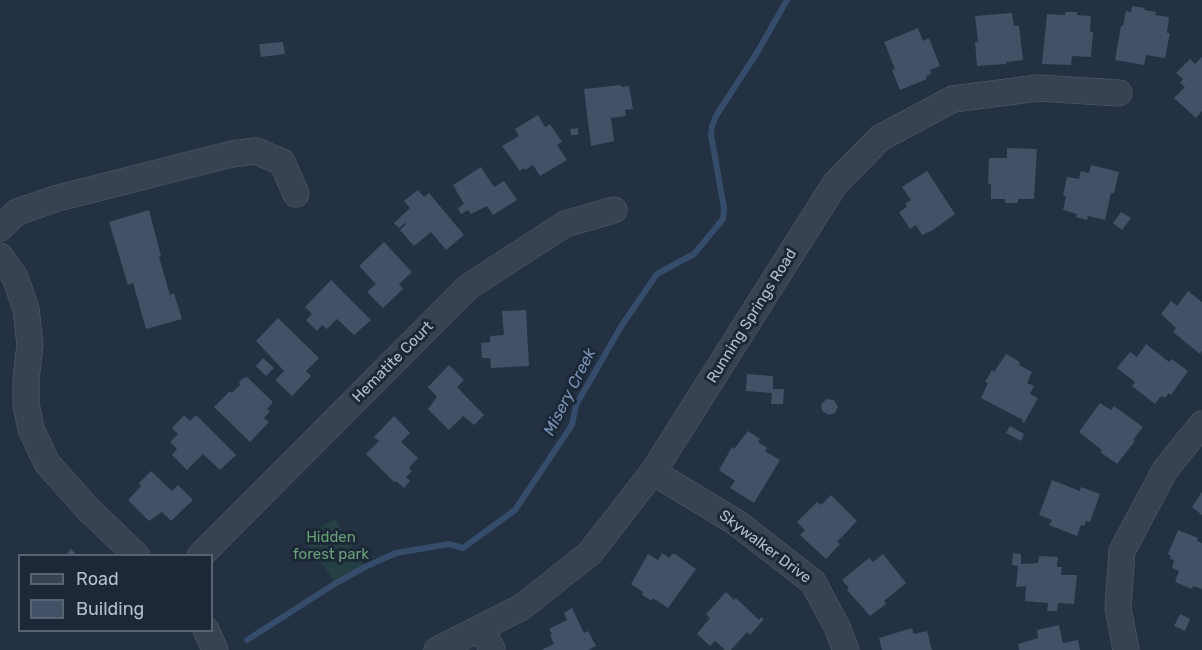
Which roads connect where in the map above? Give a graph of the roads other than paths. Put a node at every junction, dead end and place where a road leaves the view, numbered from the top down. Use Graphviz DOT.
graph roads {
  1 [pos="1119,93"];
  2 [pos="296,194"];
  3 [pos="614,210"];
  4 [pos="0,228"];
  5 [pos="0,256"];
  6 [pos="1202,424"];
  7 [pos="653,472"];
  8 [pos="136,554"];
  9 [pos="201,554"];
  10 [pos="207,632"];
  11 [pos="487,639"];
  12 [pos="215,650"];
  13 [pos="437,650"];
  14 [pos="846,650"];
  15 [pos="1126,650"];
  1 -- 7 [label="street, Running Springs Road"];
  2 -- 4 [label="street"];
  3 -- 9 [label="street, Hematite Court"];
  5 -- 8 [label="street"];
  6 -- 15 [label="street"];
  7 -- 11 [label="street, Running Springs Road"];
  7 -- 14 [label="street, Skywalker Drive"];
  10 -- 12 [label="street"];
  11 -- 13 [label="street, Running Springs Road"];
}
